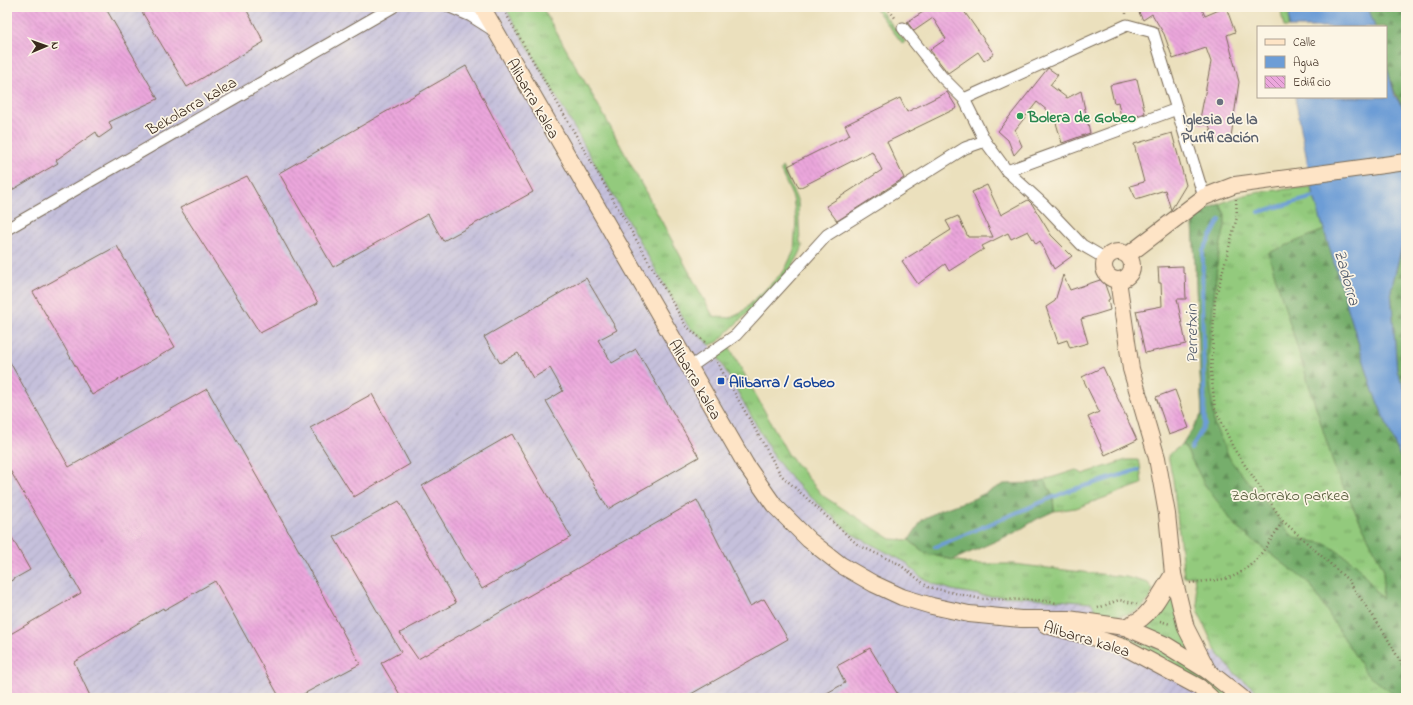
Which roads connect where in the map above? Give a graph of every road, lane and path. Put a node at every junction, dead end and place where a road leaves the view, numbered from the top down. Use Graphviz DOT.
graph roads {
  1 [pos="450,7"];
  2 [pos="482,7"];
  3 [pos="502,7"];
  4 [pos="395,8"];
  5 [pos="903,28"];
  6 [pos="496,32"];
  7 [pos="964,99"];
  8 [pos="1177,109"];
  9 [pos="985,141"];
  10 [pos="1406,162"];
  11 [pos="1007,171"];
  12 [pos="1235,185"];
  13 [pos="1204,197"];
  14 [pos="7,229"];
  15 [pos="1128,255"];
  16 [pos="1106,259"];
  17 [pos="1118,280"];
  18 [pos="712,353"];
  19 [pos="690,368"];
  20 [pos="1283,521"];
  21 [pos="1174,580"];
  22 [pos="1059,603"];
  23 [pos="1095,608"];
  24 [pos="1147,612"];
  25 [pos="1022,618"];
  26 [pos="1186,625"];
  27 [pos="1125,627"];
  28 [pos="1208,671"];
  29 [pos="1406,672"];
  30 [pos="1212,698"];
  31 [pos="1242,698"];
  1 -- 6 [label="street"];
  2 -- 6 [label="street, Alibarra kalea"];
  3 -- 18 [label="path"];
  4 -- 14 [label="street, Bekolarra kalea"];
  5 -- 7 [label="street"];
  6 -- 19 [label="street, Alibarra kalea"];
  7 -- 8 [label="street"];
  7 -- 9 [label="street"];
  8 -- 11 [label="street"];
  8 -- 13 [label="street"];
  9 -- 11 [label="street"];
  9 -- 18 [label="street"];
  10 -- 12 [label="street"];
  11 -- 16 [label="street"];
  12 -- 13 [label="street"];
  12 -- 20 [label="path"];
  13 -- 15 [label="street"];
  15 -- 16 [label="street"];
  15 -- 17 [label="street"];
  16 -- 17 [label="street"];
  17 -- 21 [label="street"];
  18 -- 19 [label="street"];
  18 -- 22 [label="path"];
  19 -- 25 [label="street, Alibarra kalea"];
  20 -- 21 [label="path"];
  20 -- 29 [label="path"];
  21 -- 24 [label="street"];
  21 -- 26 [label="street"];
  23 -- 24 [label="path"];
  24 -- 26 [label="path"];
  24 -- 27 [label="street"];
  25 -- 27 [label="street, Alibarra kalea"];
  25 -- 30 [label="street, Alibarra kalea"];
  26 -- 28 [label="street"];
  27 -- 28 [label="street, Alibarra kalea"];
  28 -- 31 [label="street, Alibarra kalea"];
}
